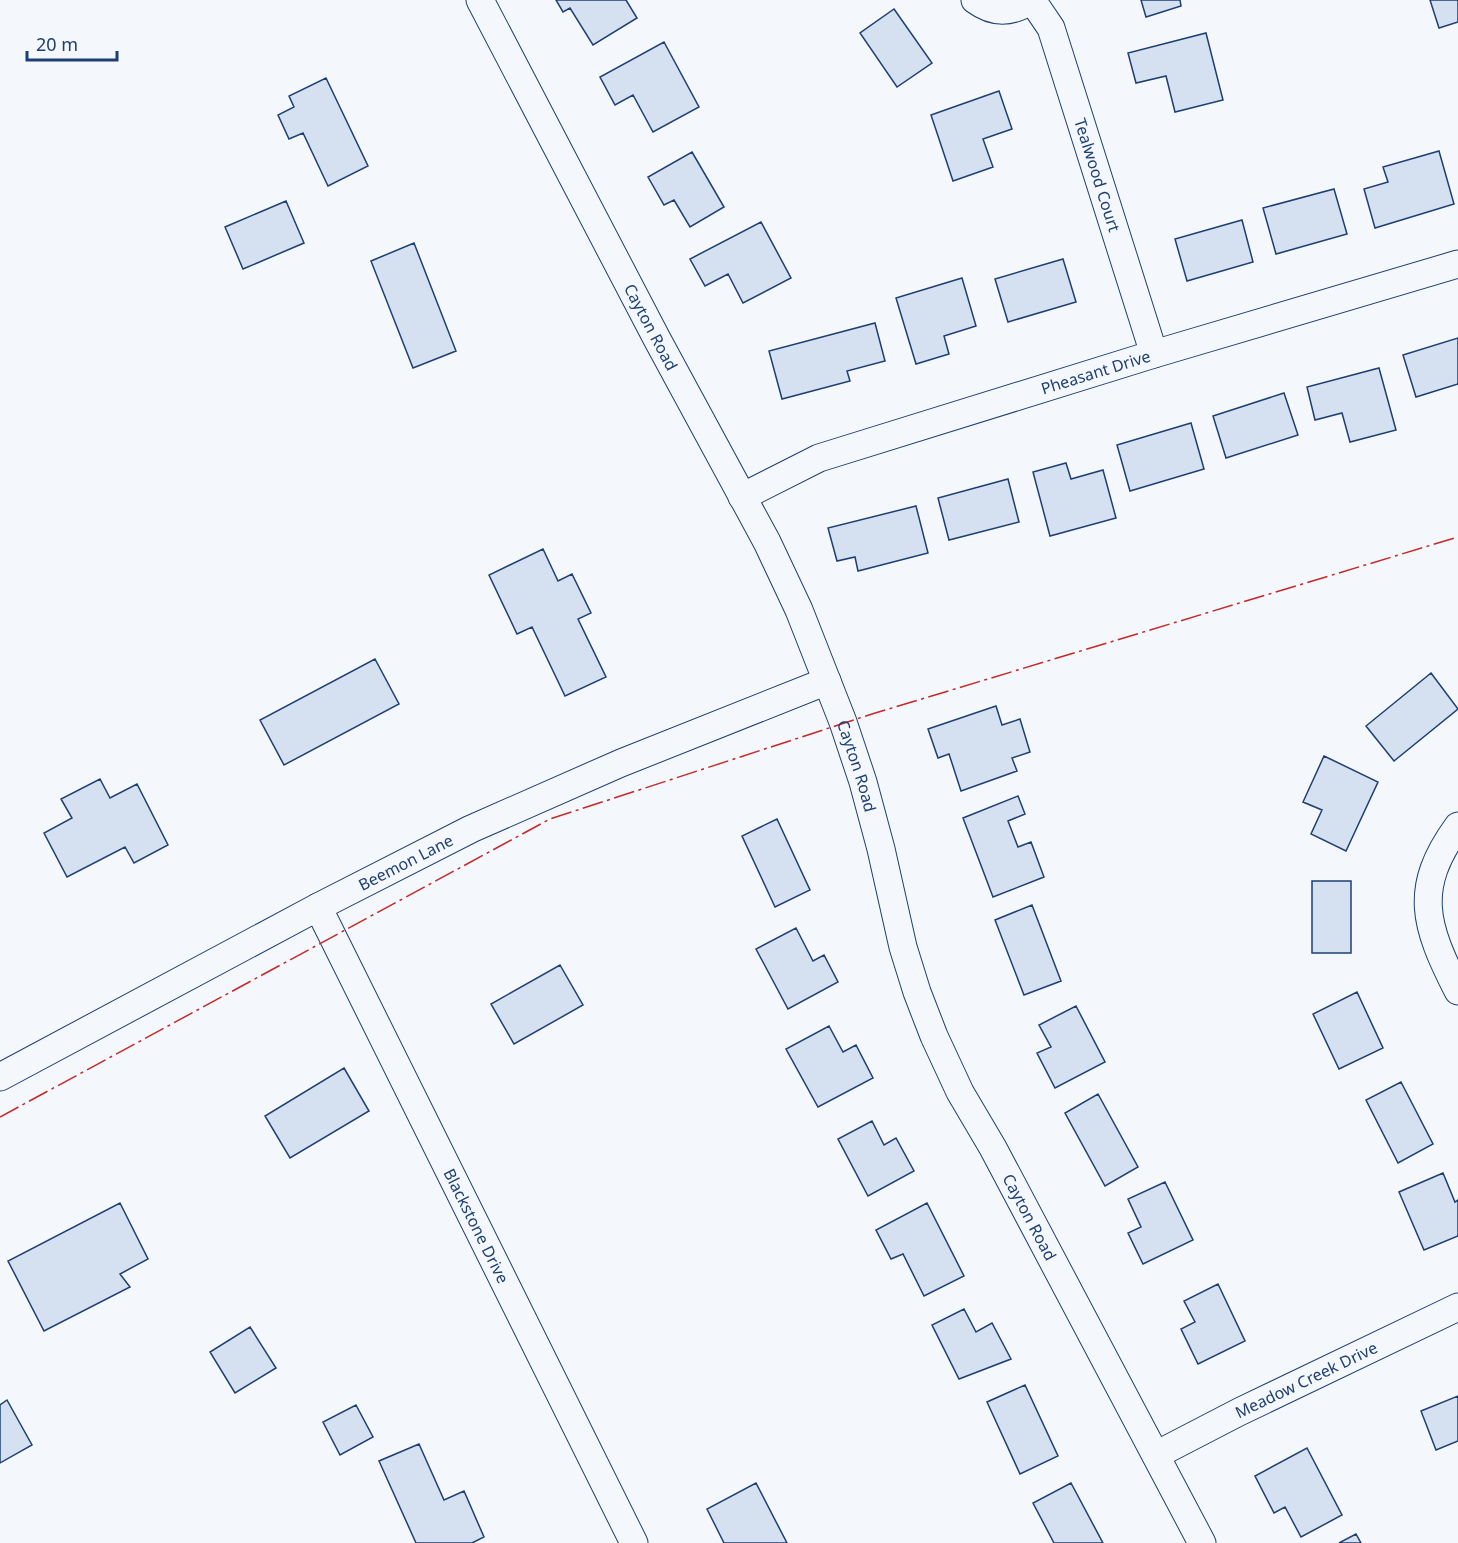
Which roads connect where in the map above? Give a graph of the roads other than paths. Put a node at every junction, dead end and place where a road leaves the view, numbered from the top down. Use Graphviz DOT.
graph roads {
  1 [pos="480,0"];
  2 [pos="975,0"];
  3 [pos="1031,0"];
  4 [pos="1458,264"];
  5 [pos="1154,354"];
  6 [pos="742,497"];
  7 [pos="827,681"];
  8 [pos="1458,826"];
  9 [pos="318,907"];
  10 [pos="1458,991"];
  11 [pos="0,1077"];
  12 [pos="1458,1307"];
  13 [pos="1156,1455"];
  14 [pos="634,1543"];
  15 [pos="1202,1543"];
  1 -- 6 [label="street, Cayton Road"];
  2 -- 3 [label="street, Tealwood Court"];
  3 -- 5 [label="street, Tealwood Court"];
  4 -- 5 [label="street, Pheasant Drive"];
  5 -- 6 [label="street, Pheasant Drive"];
  6 -- 7 [label="street, Cayton Road"];
  7 -- 9 [label="street, Beemon Lane"];
  7 -- 13 [label="street, Cayton Road"];
  8 -- 10 [label="street"];
  9 -- 11 [label="street, Beemon Lane"];
  9 -- 14 [label="street, Blackstone Drive"];
  12 -- 13 [label="street, Meadow Creek Drive"];
  13 -- 15 [label="street, Cayton Road"];
}
